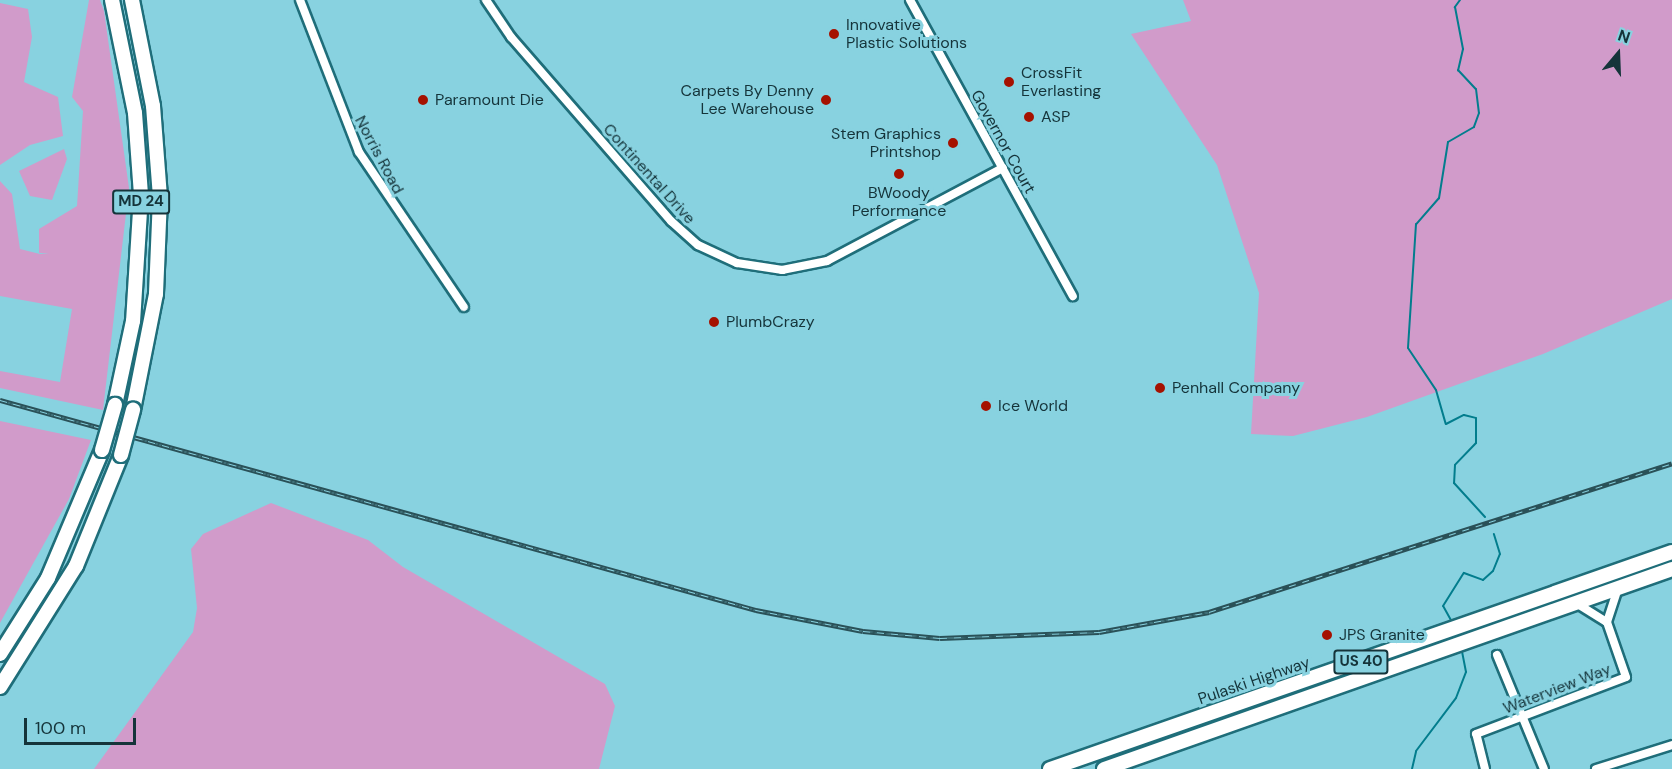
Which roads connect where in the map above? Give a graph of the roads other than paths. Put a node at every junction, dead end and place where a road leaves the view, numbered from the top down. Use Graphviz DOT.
graph roads {
  1 [pos="112,0"];
  2 [pos="132,0"];
  3 [pos="300,0"];
  4 [pos="486,0"];
  5 [pos="910,0"];
  6 [pos="1003,168"];
  7 [pos="1073,296"];
  8 [pos="464,308"];
  9 [pos="1672,552"];
  10 [pos="1672,569"];
  11 [pos="1619,587"];
  12 [pos="1576,603"];
  13 [pos="1607,622"];
  14 [pos="0,654"];
  15 [pos="1497,655"];
  16 [pos="16,666"];
  17 [pos="0,687"];
  18 [pos="0,698"];
  19 [pos="1522,717"];
  20 [pos="1672,745"];
  21 [pos="1609,767"];
  22 [pos="1050,769"];
  23 [pos="1104,769"];
  24 [pos="1485,769"];
  25 [pos="1544,769"];
  26 [pos="1596,769"];
  1 -- 14 [label="highway, MD 24, bridge"];
  2 -- 16 [label="highway, MD 24, bridge"];
  3 -- 8 [label="street, Norris Road"];
  4 -- 6 [label="street, Continental Drive"];
  5 -- 6 [label="street, Governor Court"];
  6 -- 7 [label="street, Governor Court"];
  9 -- 22 [label="highway, Pulaski Highway / US 40"];
  10 -- 11 [label="highway, Pulaski Highway / US 40"];
  11 -- 12 [label="highway, Pulaski Highway / US 40"];
  11 -- 13 [label="street"];
  12 -- 13 [label="street"];
  12 -- 23 [label="highway, Pulaski Highway / US 40"];
  13 -- 19 [label="street, Waterview Way"];
  15 -- 19 [label="street"];
  16 -- 17 [label="highway, MD 24"];
  16 -- 18 [label="highway"];
  19 -- 24 [label="street, Waterview Way"];
  19 -- 25 [label="street"];
  20 -- 21 [label="street"];
  21 -- 26 [label="street"];
}
